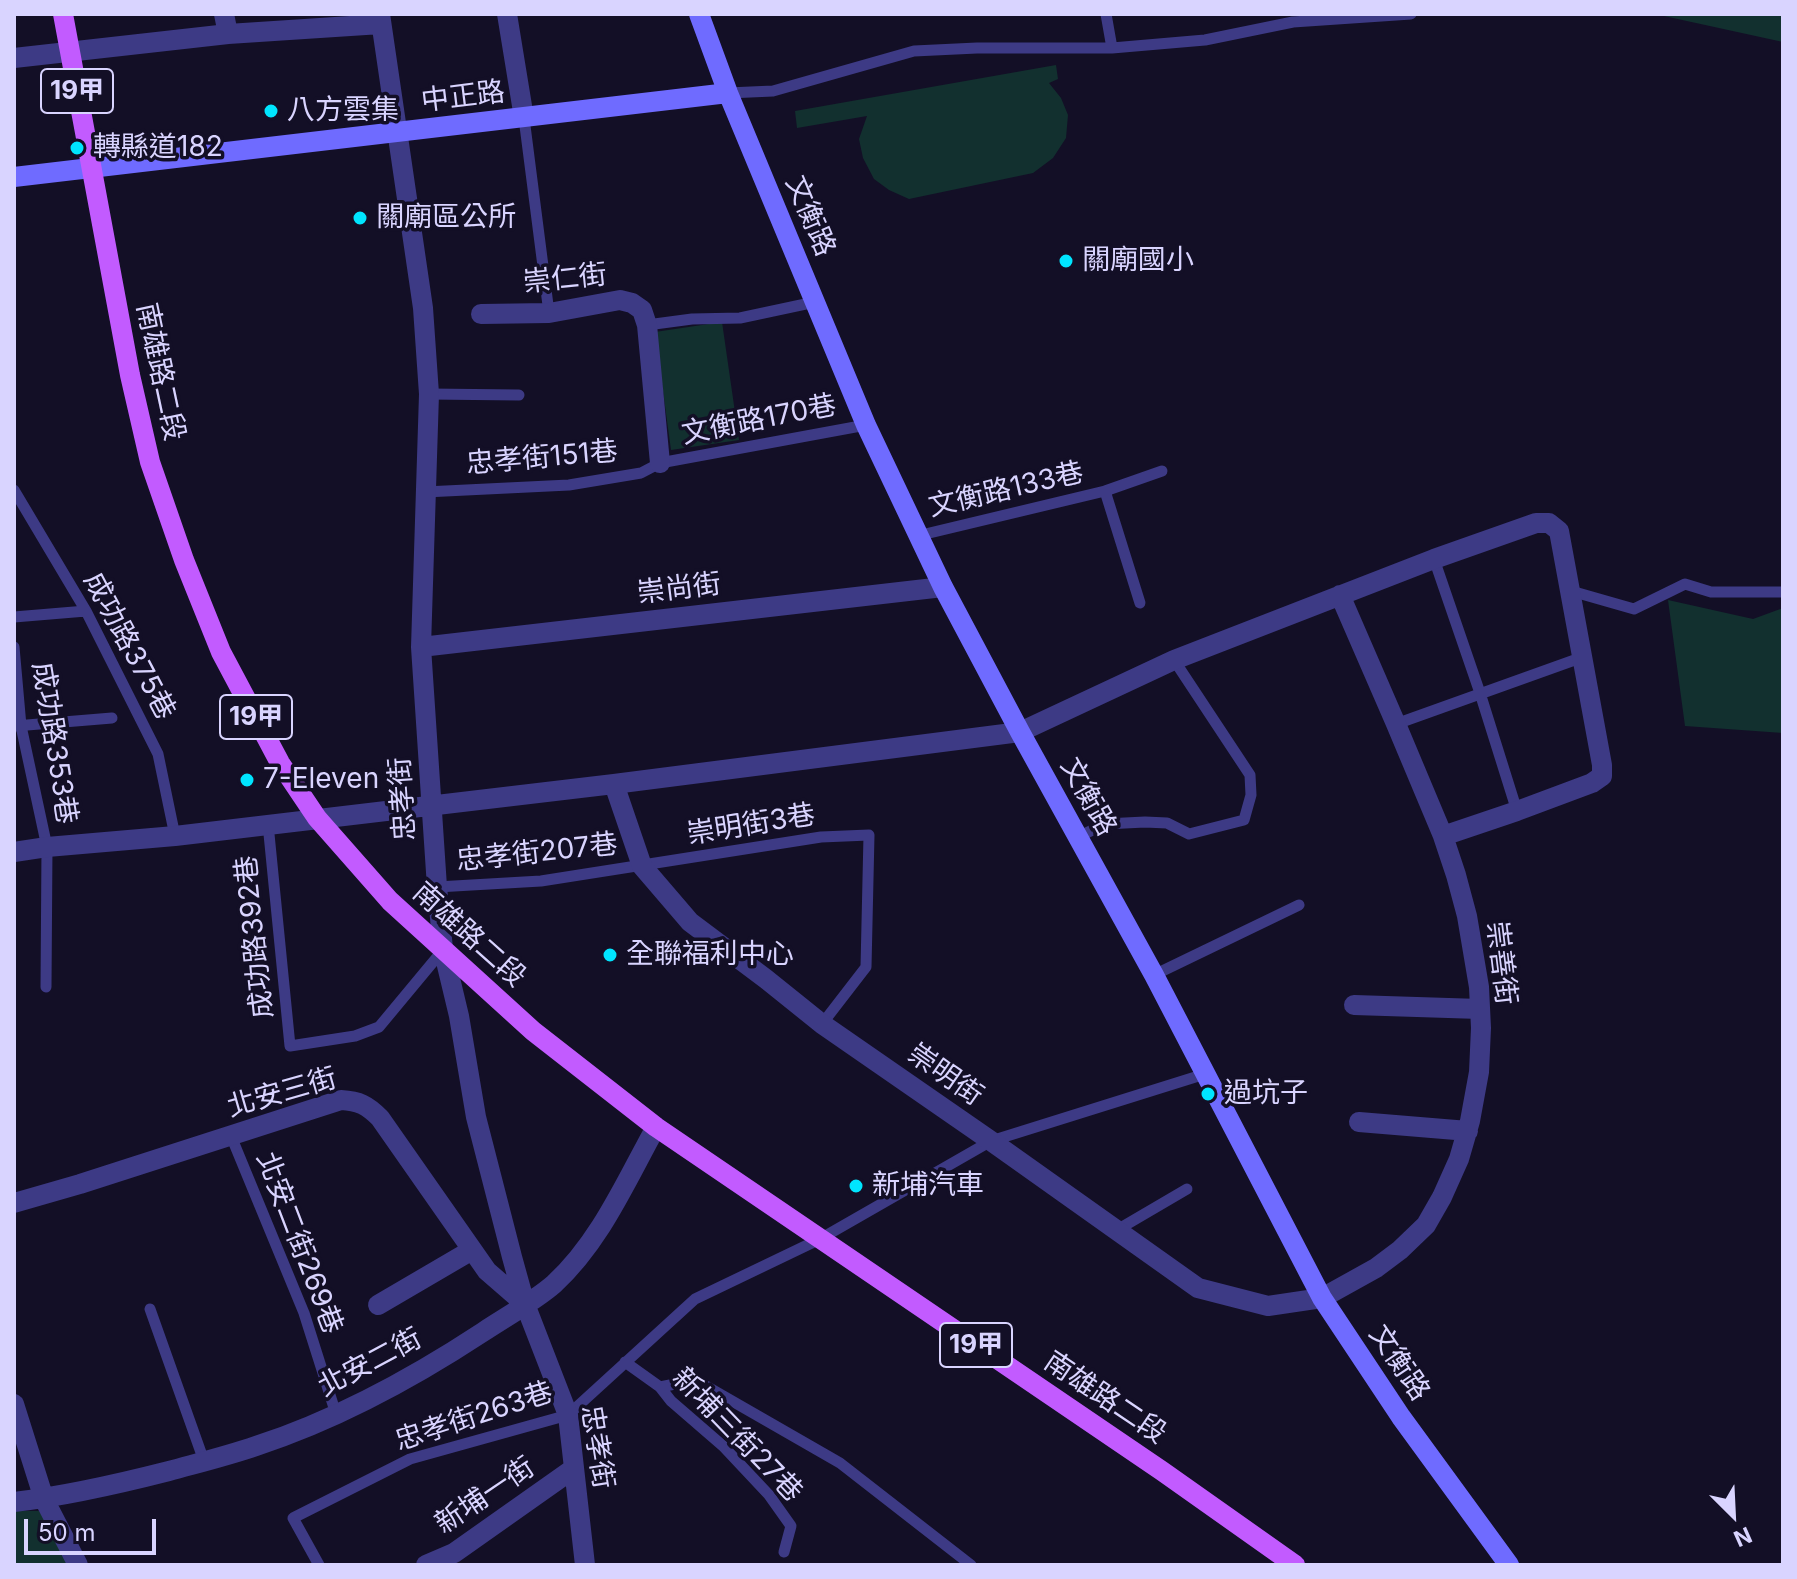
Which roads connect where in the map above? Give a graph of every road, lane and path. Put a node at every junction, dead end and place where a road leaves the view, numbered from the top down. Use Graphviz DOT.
graph roads {
  1 [pos="63,14"];
  2 [pos="507,14"];
  3 [pos="699,14"];
  4 [pos="1106,14"];
  5 [pos="1411,14"];
  6 [pos="380,19"];
  7 [pos="226,24"];
  8 [pos="1112,48"];
  9 [pos="70,52"];
  10 [pos="14,58"];
  11 [pos="728,93"];
  12 [pos="524,118"];
  13 [pos="397,132"];
  14 [pos="91,167"];
  15 [pos="14,177"];
  16 [pos="815,302"];
  17 [pos="549,313"];
  18 [pos="481,314"];
  19 [pos="647,325"];
  20 [pos="429,394"];
  21 [pos="519,395"];
  22 [pos="866,425"];
  23 [pos="660,463"];
  24 [pos="1162,471"];
  25 [pos="14,490"];
  26 [pos="1105,491"];
  27 [pos="425,492"];
  28 [pos="917,536"];
  29 [pos="1434,559"];
  30 [pos="943,587"];
  31 [pos="1571,591"];
  32 [pos="1783,592"];
  33 [pos="1340,595"];
  34 [pos="1140,603"];
  35 [pos="86,611"];
  36 [pos="14,617"];
  37 [pos="14,647"];
  38 [pos="421,647"];
  39 [pos="1583,657"];
  40 [pos="1174,660"];
  41 [pos="1480,693"];
  42 [pos="112,718"];
  43 [pos="1396,724"];
  44 [pos="18,726"];
  45 [pos="1020,732"];
  46 [pos="614,784"];
  47 [pos="432,806"];
  48 [pos="1517,811"];
  49 [pos="317,818"];
  50 [pos="268,824"];
  51 [pos="175,836"];
  52 [pos="1443,836"];
  53 [pos="1078,837"];
  54 [pos="47,847"];
  55 [pos="14,852"];
  56 [pos="642,866"];
  57 [pos="437,887"];
  58 [pos="1299,905"];
  59 [pos="443,949"];
  60 [pos="1154,975"];
  61 [pos="46,987"];
  62 [pos="1354,1005"];
  63 [pos="1480,1009"];
  64 [pos="822,1024"];
  65 [pos="1205,1074"];
  66 [pos="1359,1122"];
  67 [pos="656,1127"];
  68 [pos="1468,1131"];
  69 [pos="231,1136"];
  70 [pos="991,1141"];
  71 [pos="1187,1189"];
  72 [pos="14,1203"];
  73 [pos="1117,1230"];
  74 [pos="820,1239"];
  75 [pos="472,1250"];
  76 [pos="1322,1298"];
  77 [pos="525,1304"];
  78 [pos="378,1305"];
  79 [pos="150,1309"];
  80 [pos="625,1362"];
  81 [pos="660,1387"];
  82 [pos="14,1404"];
  83 [pos="336,1414"];
  84 [pos="568,1415"];
  85 [pos="204,1461"];
  86 [pos="573,1469"];
  87 [pos="44,1499"];
  88 [pos="14,1502"];
  89 [pos="784,1552"];
  90 [pos="78,1565"];
  91 [pos="319,1565"];
  92 [pos="426,1565"];
  93 [pos="585,1565"];
  94 [pos="971,1565"];
  95 [pos="1295,1565"];
  96 [pos="1509,1565"];
  1 -- 9 [label="main road, 南雄路二段 / 19甲"];
  2 -- 12 [label="street"];
  3 -- 11 [label="street, 文衡路"];
  4 -- 8 [label="lane"];
  5 -- 8 [label="lane"];
  6 -- 7 [label="street"];
  6 -- 13 [label="street, 忠孝街"];
  7 -- 9 [label="street"];
  8 -- 11 [label="lane"];
  9 -- 10 [label="street"];
  9 -- 14 [label="main road, 南雄路二段 / 19甲"];
  11 -- 12 [label="street, 中正路"];
  11 -- 16 [label="street, 文衡路"];
  12 -- 13 [label="street, 中正路"];
  12 -- 17 [label="lane"];
  13 -- 14 [label="street, 中正路"];
  13 -- 20 [label="street, 忠孝街"];
  14 -- 15 [label="street, 中正路"];
  14 -- 49 [label="main road, 南雄路二段 / 19甲"];
  16 -- 19 [label="lane"];
  16 -- 22 [label="street, 文衡路"];
  17 -- 18 [label="street, 崇仁街"];
  17 -- 19 [label="street, 崇仁街"];
  19 -- 23 [label="street"];
  20 -- 21 [label="lane"];
  20 -- 27 [label="street, 忠孝街"];
  22 -- 23 [label="lane, 文衡路170巷"];
  22 -- 28 [label="street, 文衡路"];
  23 -- 27 [label="lane, 忠孝街151巷"];
  24 -- 26 [label="lane, 文衡路133巷"];
  25 -- 35 [label="lane, 成功路375巷"];
  26 -- 28 [label="lane, 文衡路133巷"];
  26 -- 34 [label="lane, 文衡路133巷"];
  27 -- 38 [label="street, 忠孝街"];
  28 -- 30 [label="street, 文衡路"];
  29 -- 31 [label="street"];
  29 -- 33 [label="street"];
  29 -- 41 [label="lane"];
  30 -- 38 [label="street, 崇尚街"];
  30 -- 45 [label="street, 文衡路"];
  31 -- 32 [label="lane"];
  31 -- 39 [label="street"];
  33 -- 40 [label="street"];
  33 -- 43 [label="street, 崇善街"];
  35 -- 36 [label="lane"];
  35 -- 51 [label="lane, 成功路375巷"];
  37 -- 44 [label="lane, 成功路353巷"];
  38 -- 47 [label="street, 忠孝街"];
  39 -- 41 [label="lane"];
  39 -- 48 [label="street"];
  40 -- 45 [label="street"];
  40 -- 53 [label="lane"];
  41 -- 43 [label="lane"];
  41 -- 48 [label="lane"];
  42 -- 44 [label="lane"];
  43 -- 52 [label="street, 崇善街"];
  44 -- 54 [label="lane, 成功路353巷"];
  45 -- 46 [label="street"];
  45 -- 53 [label="street, 文衡路"];
  46 -- 47 [label="street"];
  46 -- 56 [label="street, 崇明街"];
  47 -- 49 [label="street"];
  47 -- 57 [label="street, 忠孝街"];
  48 -- 52 [label="street"];
  49 -- 50 [label="street"];
  49 -- 59 [label="main road, 南雄路二段 / 19甲"];
  50 -- 51 [label="street"];
  50 -- 59 [label="lane, 成功路392巷"];
  51 -- 54 [label="street"];
  52 -- 63 [label="street, 崇善街"];
  53 -- 60 [label="street, 文衡路"];
  54 -- 55 [label="street"];
  54 -- 61 [label="lane, 成功路353巷"];
  56 -- 57 [label="lane, 忠孝街207巷"];
  56 -- 64 [label="street, 崇明街"];
  56 -- 64 [label="lane, 崇明街3巷"];
  57 -- 59 [label="street, 忠孝街"];
  58 -- 60 [label="lane"];
  59 -- 67 [label="main road, 南雄路二段 / 19甲"];
  59 -- 77 [label="street, 忠孝街"];
  60 -- 65 [label="street, 文衡路"];
  62 -- 63 [label="street"];
  63 -- 68 [label="street, 崇善街"];
  64 -- 70 [label="street, 崇明街"];
  65 -- 70 [label="lane, 忠孝街263巷"];
  65 -- 76 [label="street, 文衡路"];
  66 -- 68 [label="street"];
  67 -- 74 [label="main road, 南雄路二段 / 19甲"];
  67 -- 77 [label="street, 北安二街"];
  68 -- 76 [label="street, 崇善街"];
  69 -- 72 [label="street, 北安三街"];
  69 -- 75 [label="street, 北安三街"];
  69 -- 83 [label="lane, 北安二街269巷"];
  70 -- 73 [label="street, 崇明街"];
  70 -- 74 [label="lane, 忠孝街263巷"];
  71 -- 73 [label="lane"];
  73 -- 76 [label="street, 崇明街"];
  74 -- 80 [label="lane, 忠孝街263巷"];
  74 -- 95 [label="main road, 南雄路二段 / 19甲"];
  75 -- 77 [label="street, 北安三街"];
  75 -- 78 [label="street"];
  76 -- 96 [label="street, 文衡路"];
  77 -- 83 [label="street, 北安二街"];
  77 -- 84 [label="street, 忠孝街"];
  79 -- 85 [label="lane"];
  80 -- 81 [label="lane, 新埔三街27巷"];
  80 -- 84 [label="lane, 忠孝街263巷"];
  81 -- 89 [label="lane, 新埔三街27巷"];
  81 -- 94 [label="lane"];
  82 -- 87 [label="street"];
  83 -- 85 [label="street, 北安二街"];
  84 -- 86 [label="street, 忠孝街"];
  84 -- 91 [label="lane, 忠孝街263巷"];
  85 -- 87 [label="street, 北安二街"];
  86 -- 92 [label="street, 新埔一街"];
  86 -- 93 [label="street, 忠孝街"];
  87 -- 88 [label="street, 北安二街"];
  87 -- 90 [label="street"];
}
